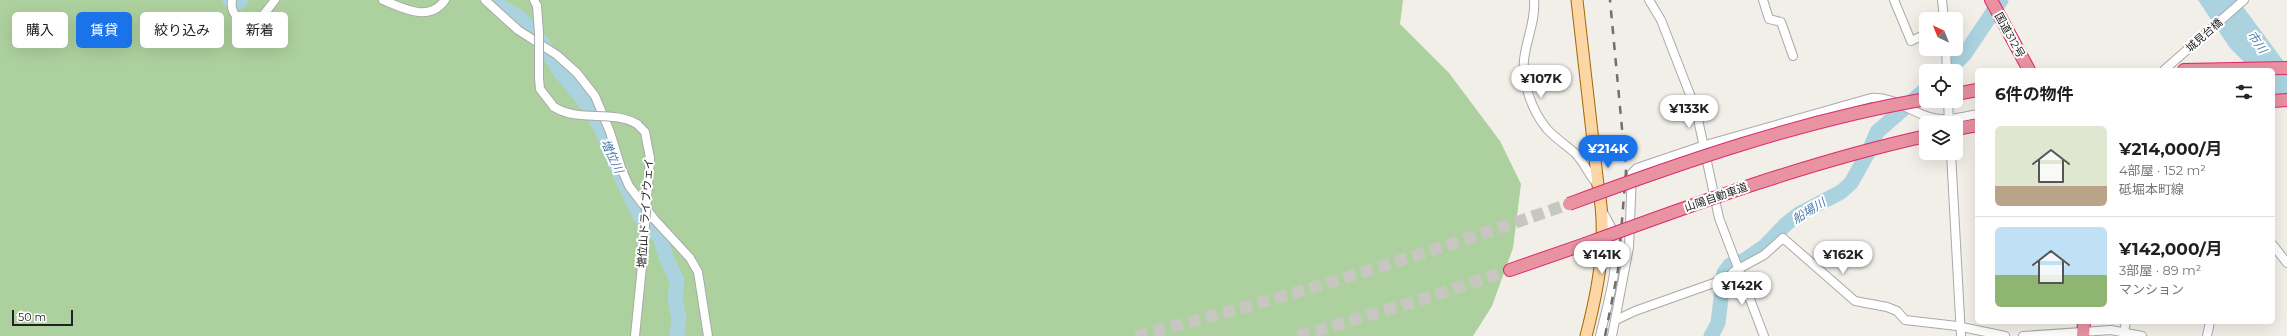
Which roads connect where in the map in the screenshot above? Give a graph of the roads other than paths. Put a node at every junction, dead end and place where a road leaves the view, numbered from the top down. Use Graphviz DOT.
graph roads {
  1 [pos="232,0"];
  2 [pos="275,0"];
  3 [pos="383,0"];
  4 [pos="445,0"];
  5 [pos="485,0"];
  6 [pos="1534,0"];
  7 [pos="1577,0"];
  8 [pos="1649,0"];
  9 [pos="1763,0"];
  10 [pos="1894,0"];
  11 [pos="1942,0"];
  12 [pos="1991,0"];
  13 [pos="2244,0"];
  14 [pos="536,3"];
  15 [pos="1943,12"];
  16 [pos="1919,37"];
  17 [pos="1793,56"];
  18 [pos="2028,68"];
  19 [pos="2166,68"];
  20 [pos="2275,68"];
  21 [pos="2287,68"];
  22 [pos="1975,90"];
  23 [pos="1963,93"];
  24 [pos="2275,100"];
  25 [pos="2287,100"];
  26 [pos="1919,101"];
  27 [pos="1975,114"];
  28 [pos="1929,116"];
  29 [pos="1963,118"];
  30 [pos="1975,125"];
  31 [pos="1963,128"];
  32 [pos="1919,138"];
  33 [pos="1702,146"];
  34 [pos="1951,160"];
  35 [pos="1598,185"];
  36 [pos="1569,204"];
  37 [pos="1603,212"];
  38 [pos="2275,248"];
  39 [pos="2287,264"];
  40 [pos="1740,269"];
  41 [pos="1510,270"];
  42 [pos="1616,320"];
  43 [pos="2126,324"];
  44 [pos="2210,324"];
  45 [pos="2084,330"];
  46 [pos="1961,332"];
  47 [pos="2124,332"];
  48 [pos="635,336"];
  49 [pos="708,336"];
  50 [pos="1586,336"];
  51 [pos="1600,336"];
  52 [pos="1612,336"];
  53 [pos="1764,336"];
  54 [pos="2005,336"];
  55 [pos="2023,336"];
  56 [pos="2142,336"];
  57 [pos="2208,336"];
  1 -- 2 [label="street"];
  3 -- 4 [label="street"];
  5 -- 49 [label="street"];
  6 -- 35 [label="street"];
  7 -- 35 [label="main road"];
  8 -- 33 [label="street"];
  9 -- 17 [label="street"];
  10 -- 16 [label="street"];
  11 -- 15 [label="street"];
  12 -- 18 [label="highway, 国道312号"];
  13 -- 19 [label="street, 城見台橋"];
  14 -- 48 [label="street, 増位山ドライブウェイ, bridge"];
  20 -- 21 [label="highway"];
  22 -- 23 [label="highway"];
  24 -- 25 [label="highway"];
  26 -- 36 [label="highway, bridge"];
  27 -- 29 [label="street"];
  28 -- 33 [label="street, bridge"];
  30 -- 31 [label="highway"];
  32 -- 41 [label="highway, 山陽自動車道, bridge"];
  33 -- 40 [label="street"];
  33 -- 42 [label="street"];
  34 -- 46 [label="street"];
  35 -- 37 [label="main road"];
  37 -- 50 [label="main road"];
  37 -- 51 [label="street"];
  38 -- 39 [label="street"];
  40 -- 42 [label="street"];
  40 -- 46 [label="street"];
  40 -- 53 [label="street"];
  42 -- 52 [label="street"];
  43 -- 47 [label="street"];
  44 -- 57 [label="street"];
  45 -- 47 [label="street"];
  45 -- 55 [label="street"];
  46 -- 54 [label="street"];
  47 -- 56 [label="street"];
}
